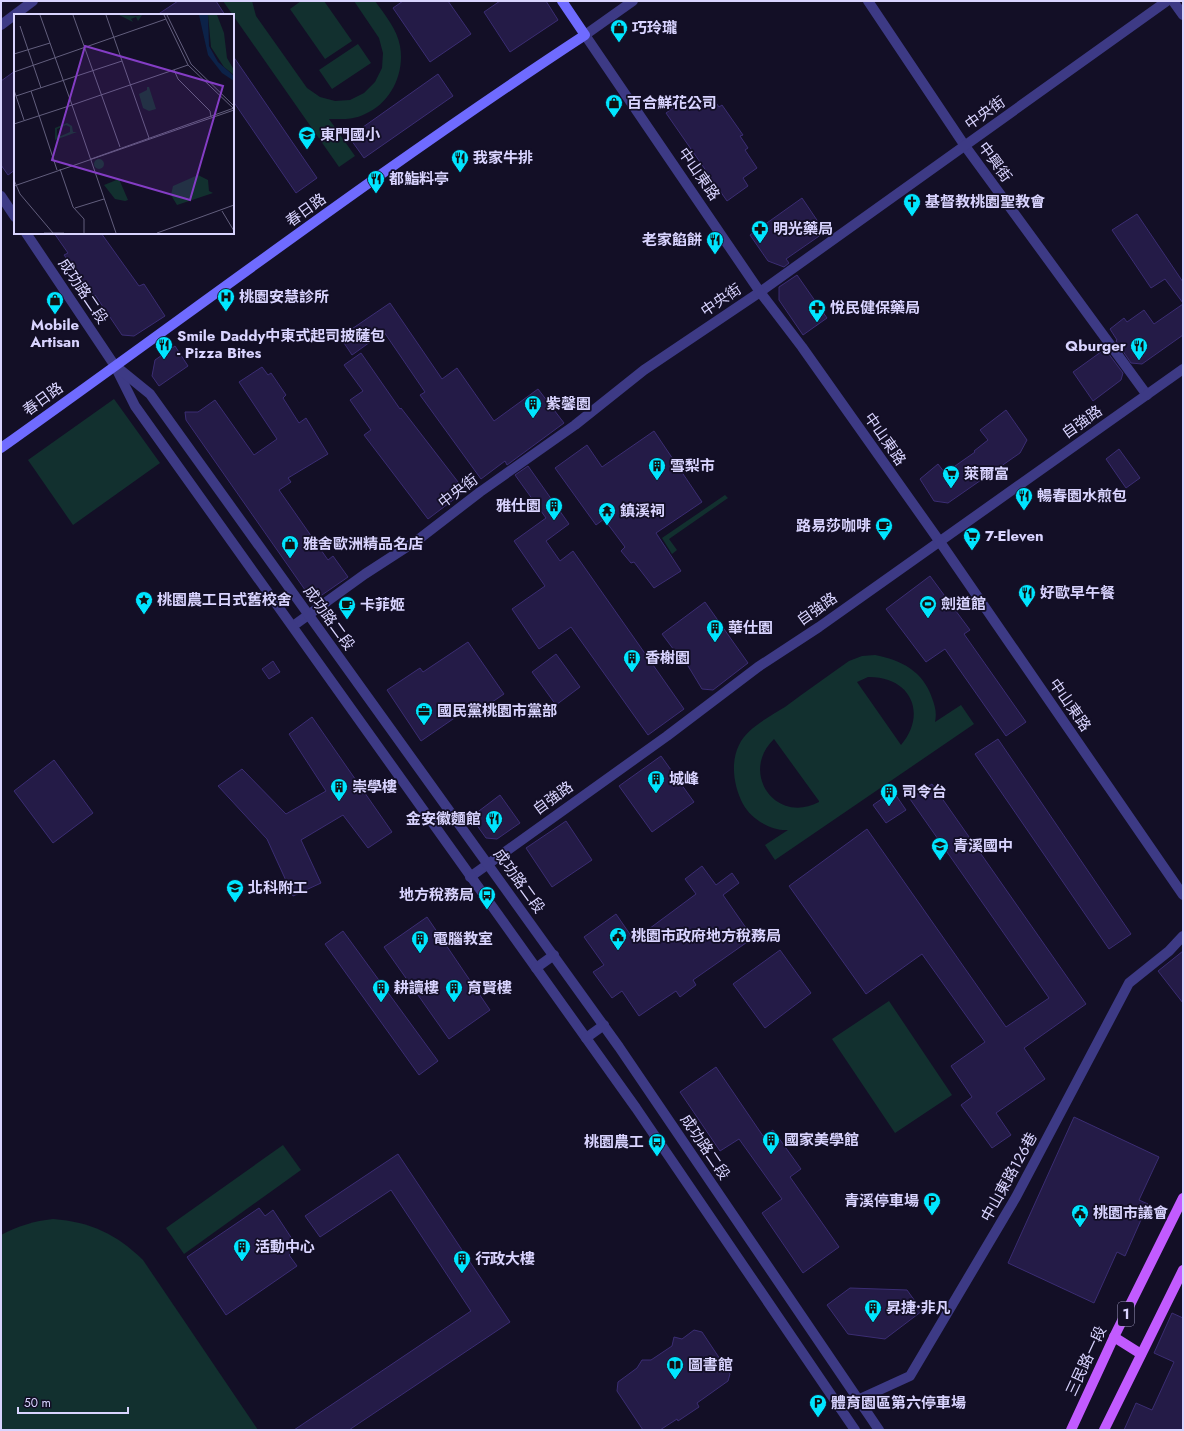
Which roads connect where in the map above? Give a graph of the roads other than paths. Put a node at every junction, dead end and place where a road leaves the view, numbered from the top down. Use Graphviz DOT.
graph roads {
  1 [pos="33,1"];
  2 [pos="562,1"];
  3 [pos="633,1"];
  4 [pos="868,1"];
  5 [pos="1167,1"];
  6 [pos="1173,1"];
  7 [pos="16,14"];
  8 [pos="14,15"];
  9 [pos="1183,15"];
  10 [pos="1,25"];
  11 [pos="585,35"];
  12 [pos="965,146"];
  13 [pos="1,196"];
  14 [pos="14,216"];
  15 [pos="27,234"];
  16 [pos="760,292"];
  17 [pos="115,366"];
  18 [pos="1183,369"];
  19 [pos="1147,394"];
  20 [pos="1,448"];
  21 [pos="940,542"];
  22 [pos="308,615"];
  23 [pos="293,626"];
  24 [pos="488,864"];
  25 [pos="470,877"];
  26 [pos="1183,895"];
  27 [pos="1183,936"];
  28 [pos="554,955"];
  29 [pos="536,968"];
  30 [pos="604,1025"];
  31 [pos="586,1038"];
  32 [pos="1183,1198"];
  33 [pos="1183,1270"];
  34 [pos="1114,1338"];
  35 [pos="1141,1354"];
  36 [pos="859,1401"];
  37 [pos="840,1408"];
  38 [pos="855,1430"];
  39 [pos="879,1430"];
  40 [pos="1071,1430"];
  41 [pos="1104,1430"];
  1 -- 7 [label="street"];
  2 -- 11 [label="main road, 中山東路"];
  3 -- 11 [label="street, 春日路"];
  4 -- 12 [label="street, 中興街"];
  5 -- 12 [label="street, 中央街"];
  6 -- 9 [label="street"];
  8 -- 10 [label="street"];
  11 -- 16 [label="street, 中山東路"];
  11 -- 17 [label="main road, 春日路"];
  12 -- 16 [label="street, 中央街"];
  12 -- 19 [label="street, 中興街"];
  13 -- 14 [label="street"];
  15 -- 17 [label="street, 成功路二段"];
  16 -- 21 [label="street, 中山東路"];
  16 -- 22 [label="street, 中央街"];
  17 -- 20 [label="main road, 春日路"];
  17 -- 22 [label="street, 成功路二段"];
  17 -- 23 [label="street, 成功路二段"];
  18 -- 19 [label="street, 自強路"];
  19 -- 21 [label="street, 自強路"];
  21 -- 24 [label="street, 自強路"];
  21 -- 26 [label="street, 中山東路"];
  22 -- 23 [label="street, 中央街"];
  22 -- 24 [label="street, 成功路二段"];
  23 -- 25 [label="street, 成功路二段"];
  24 -- 25 [label="street, 自強路"];
  24 -- 28 [label="street, 成功路二段"];
  25 -- 29 [label="street, 成功路二段"];
  27 -- 36 [label="street, 中山東路126巷"];
  28 -- 29 [label="street"];
  28 -- 30 [label="street, 成功路二段"];
  29 -- 31 [label="street, 成功路二段"];
  30 -- 31 [label="street"];
  30 -- 36 [label="street, 成功路二段"];
  31 -- 37 [label="street, 成功路二段"];
  32 -- 34 [label="main road, 三民路一段 / 1"];
  33 -- 35 [label="main road, 1"];
  34 -- 35 [label="main road"];
  34 -- 40 [label="main road, 三民路一段 / 1"];
  35 -- 41 [label="main road, 1"];
  36 -- 37 [label="street, 中山東路126巷"];
  36 -- 39 [label="street, 成功路二段"];
  37 -- 38 [label="street, 成功路二段"];
}
